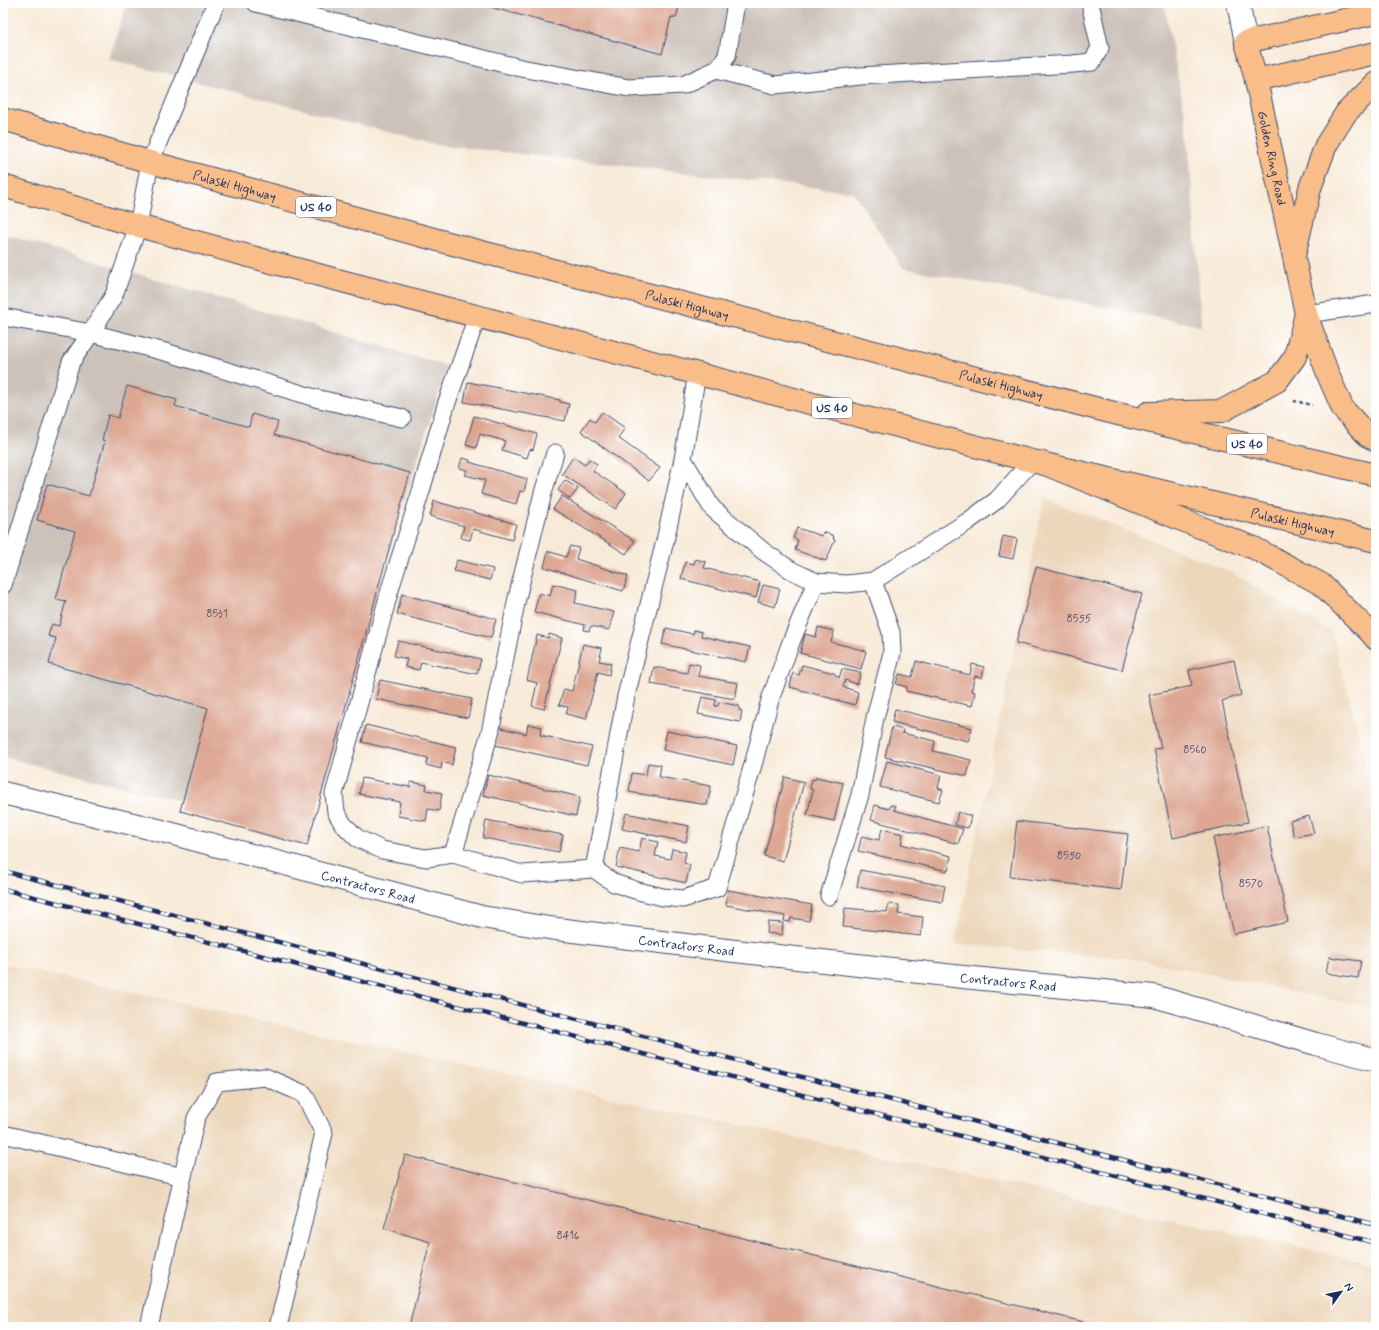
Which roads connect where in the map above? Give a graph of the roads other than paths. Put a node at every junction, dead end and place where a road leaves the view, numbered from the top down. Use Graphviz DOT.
graph roads {
  1 [pos="216,3"];
  2 [pos="256,3"];
  3 [pos="736,3"];
  4 [pos="1090,3"];
  5 [pos="1238,3"];
  6 [pos="1376,13"];
  7 [pos="1246,42"];
  8 [pos="1376,53"];
  9 [pos="716,70"];
  10 [pos="1256,80"];
  11 [pos="1376,83"];
  12 [pos="3,119"];
  13 [pos="150,162"];
  14 [pos="3,186"];
  15 [pos="138,226"];
  16 [pos="1294,256"];
  17 [pos="1376,304"];
  18 [pos="1306,314"];
  19 [pos="3,317"];
  20 [pos="477,317"];
  21 [pos="91,333"];
  22 [pos="697,373"];
  23 [pos="1118,414"];
  24 [pos="402,418"];
  25 [pos="1376,440"];
  26 [pos="555,453"];
  27 [pos="682,459"];
  28 [pos="1036,462"];
  29 [pos="1376,475"];
  30 [pos="1376,541"];
  31 [pos="873,581"];
  32 [pos="816,582"];
  33 [pos="3,585"];
  34 [pos="1376,639"];
  35 [pos="3,793"];
  36 [pos="453,854"];
  37 [pos="594,869"];
  38 [pos="829,896"];
  39 [pos="1376,1060"];
  40 [pos="3,1134"];
  41 [pos="183,1177"];
  42 [pos="149,1327"];
  43 [pos="278,1327"];
  1 -- 13 [label="lane"];
  2 -- 9 [label="lane"];
  3 -- 9 [label="lane"];
  4 -- 9 [label="lane"];
  5 -- 7 [label="street, Golden Ring Road"];
  6 -- 7 [label="highway"];
  7 -- 10 [label="highway, Golden Ring Road"];
  8 -- 10 [label="highway"];
  10 -- 16 [label="highway, Golden Ring Road"];
  11 -- 16 [label="highway"];
  12 -- 13 [label="highway, Pulaski Highway / US 40"];
  13 -- 15 [label="lane"];
  13 -- 23 [label="highway, Pulaski Highway / US 40"];
  14 -- 15 [label="highway, Pulaski Highway / US 40"];
  15 -- 20 [label="highway, Pulaski Highway / US 40"];
  15 -- 21 [label="lane"];
  16 -- 18 [label="highway, Golden Ring Road"];
  17 -- 18 [label="lane"];
  18 -- 23 [label="highway"];
  18 -- 25 [label="highway, Golden Ring Road"];
  19 -- 21 [label="lane"];
  20 -- 22 [label="highway, Pulaski Highway / US 40"];
  20 -- 36 [label="lane"];
  21 -- 24 [label="lane"];
  21 -- 33 [label="lane"];
  22 -- 27 [label="lane"];
  22 -- 28 [label="highway, Pulaski Highway / US 40"];
  23 -- 29 [label="highway, Pulaski Highway / US 40"];
  26 -- 36 [label="lane"];
  27 -- 32 [label="lane"];
  27 -- 37 [label="lane"];
  28 -- 30 [label="highway, Pulaski Highway / US 40"];
  28 -- 31 [label="lane"];
  28 -- 34 [label="highway"];
  31 -- 32 [label="lane"];
  31 -- 38 [label="lane"];
  32 -- 37 [label="lane"];
  35 -- 39 [label="street, Contractors Road"];
  36 -- 37 [label="lane"];
  40 -- 41 [label="lane"];
  41 -- 42 [label="lane"];
  41 -- 43 [label="lane"];
}
